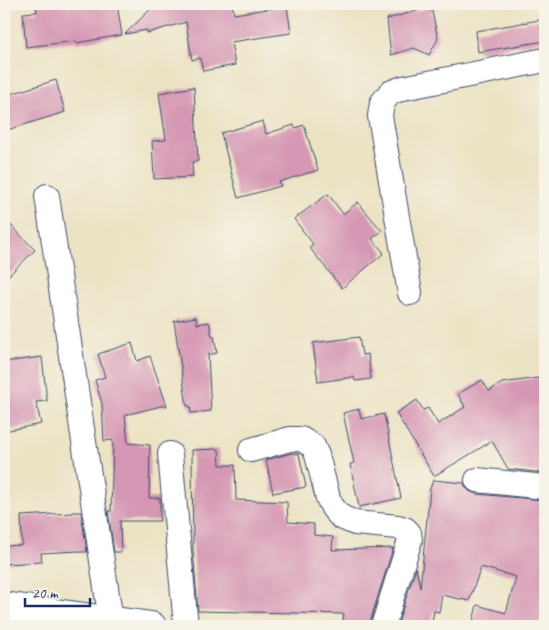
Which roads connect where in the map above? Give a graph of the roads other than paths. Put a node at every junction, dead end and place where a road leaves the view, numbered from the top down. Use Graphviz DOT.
graph roads {
  1 [pos="545,60"];
  2 [pos="47,196"];
  3 [pos="410,293"];
  4 [pos="251,450"];
  5 [pos="170,454"];
  6 [pos="477,480"];
  7 [pos="545,487"];
  8 [pos="4,606"];
  9 [pos="111,620"];
  10 [pos="152,626"];
  11 [pos="186,626"];
  12 [pos="383,626"];
  1 -- 3 [label="street"];
  2 -- 9 [label="street"];
  4 -- 12 [label="street"];
  5 -- 11 [label="street"];
  6 -- 7 [label="street"];
  8 -- 9 [label="street"];
  9 -- 10 [label="street"];
}
